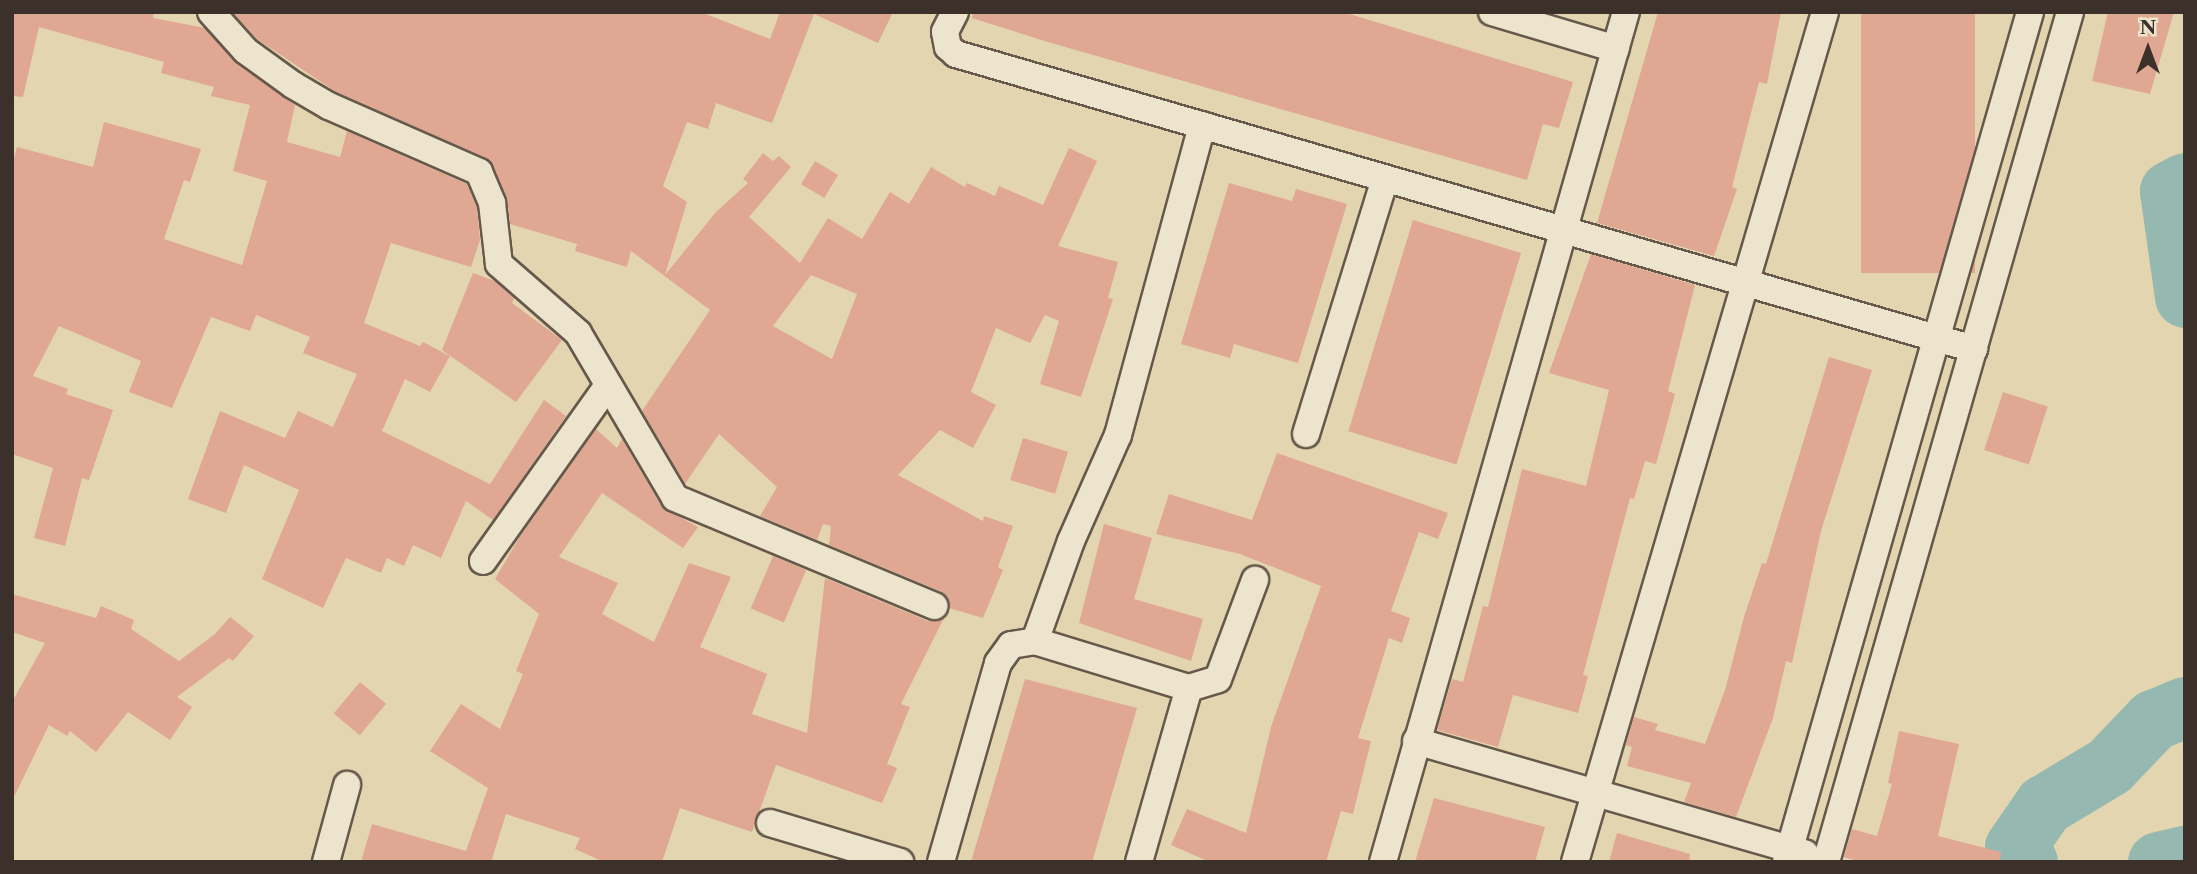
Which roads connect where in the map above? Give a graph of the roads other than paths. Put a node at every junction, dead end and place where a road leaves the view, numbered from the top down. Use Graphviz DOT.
graph roads {
  1 [pos="211,12"];
  2 [pos="955,12"];
  3 [pos="1492,12"];
  4 [pos="1626,12"];
  5 [pos="1825,12"];
  6 [pos="2030,12"];
  7 [pos="2070,12"];
  8 [pos="1616,49"];
  9 [pos="1202,125"];
  10 [pos="1385,178"];
  11 [pos="1564,230"];
  12 [pos="1744,282"];
  13 [pos="1936,338"];
  14 [pos="1974,349"];
  15 [pos="608,385"];
  16 [pos="1306,434"];
  17 [pos="483,561"];
  18 [pos="1255,580"];
  19 [pos="934,606"];
  20 [pos="1035,641"];
  21 [pos="1189,688"];
  22 [pos="1416,741"];
  23 [pos="347,785"];
  24 [pos="1596,792"];
  25 [pos="770,823"];
  26 [pos="1787,855"];
  27 [pos="1829,861"];
  28 [pos="326,862"];
  29 [pos="900,862"];
  30 [pos="941,862"];
  31 [pos="1139,862"];
  32 [pos="1383,862"];
  33 [pos="1575,862"];
  1 -- 15 [label="street"];
  2 -- 9 [label="street"];
  3 -- 8 [label="street"];
  4 -- 8 [label="street"];
  5 -- 12 [label="street"];
  6 -- 13 [label="street"];
  7 -- 14 [label="street"];
  8 -- 11 [label="street"];
  9 -- 10 [label="street"];
  9 -- 20 [label="street"];
  10 -- 11 [label="street"];
  10 -- 16 [label="street"];
  11 -- 12 [label="street"];
  11 -- 22 [label="street"];
  12 -- 13 [label="street"];
  12 -- 24 [label="street"];
  13 -- 14 [label="street"];
  13 -- 26 [label="street"];
  14 -- 27 [label="street"];
  15 -- 17 [label="street"];
  15 -- 19 [label="street"];
  18 -- 21 [label="street"];
  20 -- 21 [label="street"];
  20 -- 30 [label="street"];
  21 -- 31 [label="street"];
  22 -- 24 [label="street"];
  22 -- 32 [label="street"];
  23 -- 28 [label="street"];
  24 -- 26 [label="street"];
  24 -- 33 [label="street"];
  25 -- 29 [label="street"];
  26 -- 27 [label="street"];
}
